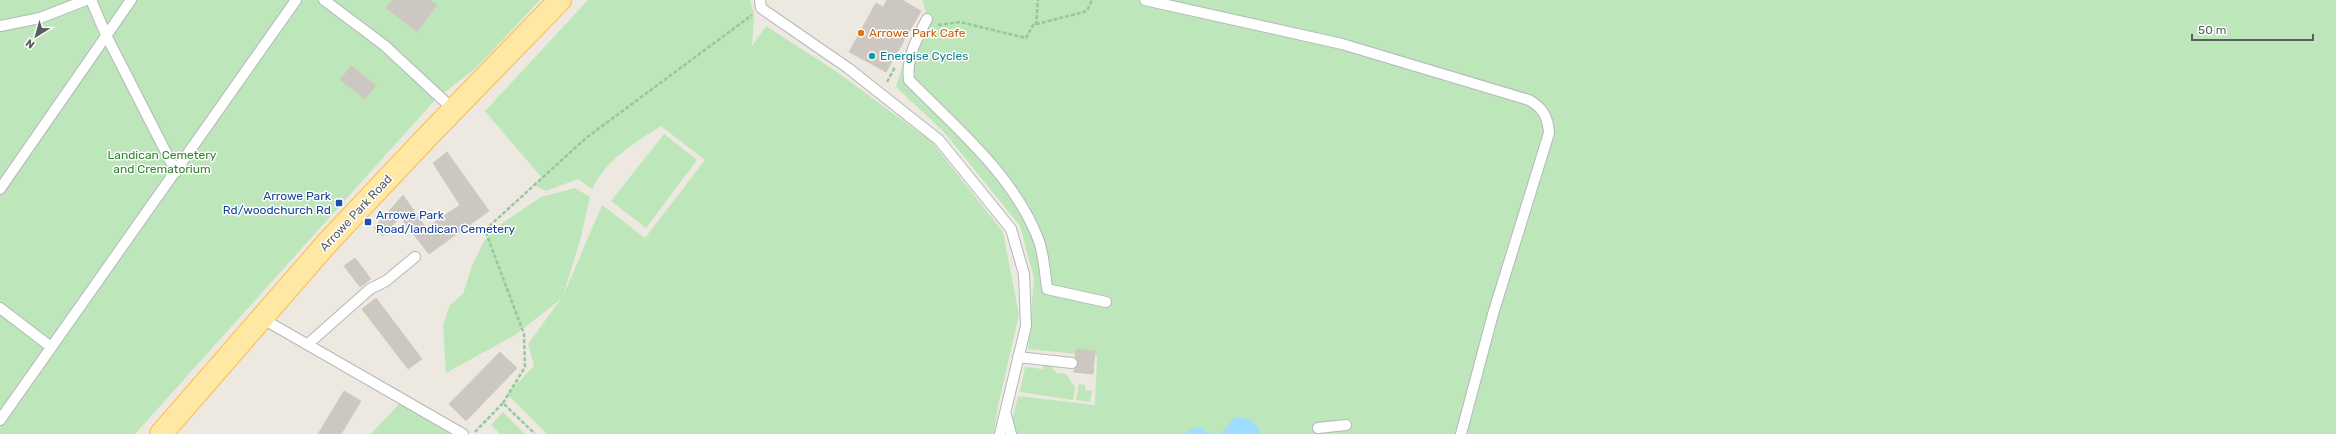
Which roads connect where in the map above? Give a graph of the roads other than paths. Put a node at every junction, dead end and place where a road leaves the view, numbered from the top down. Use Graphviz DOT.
graph roads {
  1 [pos="86,0"];
  2 [pos="91,0"];
  3 [pos="131,0"];
  4 [pos="296,0"];
  5 [pos="324,0"];
  6 [pos="560,0"];
  7 [pos="1145,0"];
  8 [pos="761,4"];
  9 [pos="925,23"];
  10 [pos="0,26"];
  11 [pos="106,35"];
  12 [pos="454,110"];
  13 [pos="176,172"];
  14 [pos="0,189"];
  15 [pos="415,257"];
  16 [pos="1106,302"];
  17 [pos="0,308"];
  18 [pos="263,319"];
  19 [pos="308,344"];
  20 [pos="51,347"];
  21 [pos="1018,357"];
  22 [pos="1072,363"];
  23 [pos="1006,415"];
  24 [pos="0,420"];
  25 [pos="1346,425"];
  26 [pos="1318,428"];
  27 [pos="160,434"];
  28 [pos="463,434"];
  29 [pos="1000,434"];
  30 [pos="1011,434"];
  31 [pos="1461,434"];
  1 -- 10 [label="lane"];
  2 -- 11 [label="lane"];
  3 -- 11 [label="lane"];
  4 -- 13 [label="lane"];
  5 -- 12 [label="lane"];
  6 -- 12 [label="main road, Arrowe Park Road"];
  7 -- 31 [label="lane"];
  8 -- 21 [label="lane"];
  9 -- 16 [label="lane"];
  11 -- 13 [label="lane"];
  11 -- 14 [label="lane"];
  12 -- 18 [label="main road, Arrowe Park Road"];
  13 -- 20 [label="lane"];
  15 -- 19 [label="lane"];
  17 -- 20 [label="lane"];
  18 -- 19 [label="lane"];
  18 -- 27 [label="main road, Arrowe Park Road"];
  19 -- 28 [label="lane"];
  20 -- 24 [label="lane"];
  21 -- 22 [label="lane"];
  21 -- 23 [label="lane"];
  23 -- 29 [label="lane"];
  23 -- 30 [label="lane"];
  25 -- 26 [label="lane"];
}
